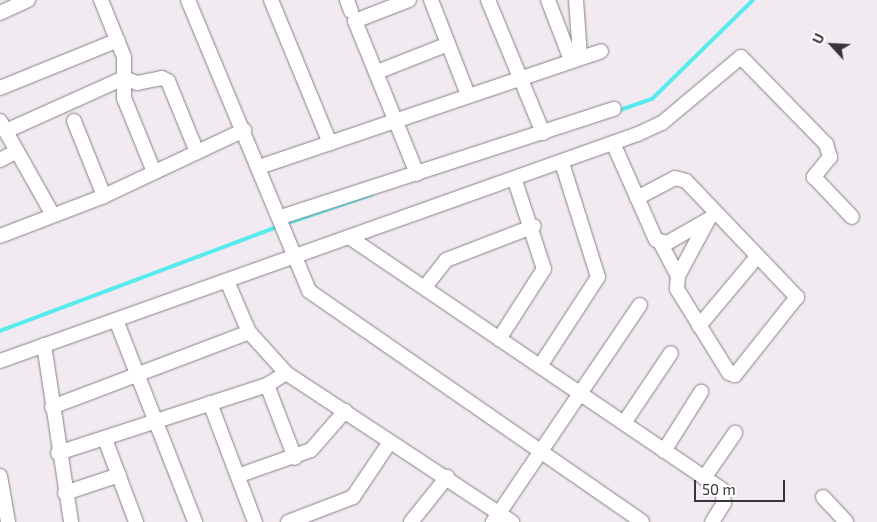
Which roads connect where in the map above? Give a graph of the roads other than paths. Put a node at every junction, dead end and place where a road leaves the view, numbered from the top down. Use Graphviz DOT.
graph roads {
  1 [pos="28,0"];
  2 [pos="101,0"];
  3 [pos="188,0"];
  4 [pos="271,0"];
  5 [pos="409,0"];
  6 [pos="431,0"];
  7 [pos="488,0"];
  8 [pos="548,0"];
  9 [pos="576,0"];
  10 [pos="0,12"];
  11 [pos="118,40"];
  12 [pos="448,44"];
  13 [pos="601,51"];
  14 [pos="576,58"];
  15 [pos="377,72"];
  16 [pos="124,78"];
  17 [pos="518,78"];
  18 [pos="0,88"];
  19 [pos="468,95"];
  20 [pos="614,109"];
  21 [pos="396,120"];
  22 [pos="74,121"];
  23 [pos="3,126"];
  24 [pos="244,130"];
  25 [pos="543,133"];
  26 [pos="330,143"];
  27 [pos="613,144"];
  28 [pos="17,151"];
  29 [pos="197,152"];
  30 [pos="0,160"];
  31 [pos="562,163"];
  32 [pos="259,167"];
  33 [pos="154,172"];
  34 [pos="416,174"];
  35 [pos="516,182"];
  36 [pos="104,196"];
  37 [pos="637,198"];
  38 [pos="53,215"];
  39 [pos="712,217"];
  40 [pos="852,217"];
  41 [pos="282,220"];
  42 [pos="534,226"];
  43 [pos="0,236"];
  44 [pos="350,237"];
  45 [pos="660,244"];
  46 [pos="296,252"];
  47 [pos="756,258"];
  48 [pos="678,276"];
  49 [pos="227,282"];
  50 [pos="425,287"];
  51 [pos="640,305"];
  52 [pos="116,320"];
  53 [pos="699,326"];
  54 [pos="249,332"];
  55 [pos="500,339"];
  56 [pos="44,345"];
  57 [pos="670,353"];
  58 [pos="0,361"];
  59 [pos="540,366"];
  60 [pos="286,373"];
  61 [pos="138,374"];
  62 [pos="267,385"];
  63 [pos="701,392"];
  64 [pos="583,395"];
  65 [pos="210,403"];
  66 [pos="52,406"];
  67 [pos="345,411"];
  68 [pos="158,422"];
  69 [pos="624,423"];
  70 [pos="735,433"];
  71 [pos="105,439"];
  72 [pos="390,442"];
  73 [pos="664,451"];
  74 [pos="58,453"];
  75 [pos="543,454"];
  76 [pos="295,458"];
  77 [pos="119,475"];
  78 [pos="240,475"];
  79 [pos="0,476"];
  80 [pos="447,477"];
  81 [pos="704,478"];
  82 [pos="65,493"];
  83 [pos="823,497"];
  84 [pos="496,518"];
  85 [pos="8,522"];
  86 [pos="71,522"];
  87 [pos="136,522"];
  88 [pos="195,522"];
  89 [pos="255,522"];
  90 [pos="288,522"];
  91 [pos="412,522"];
  92 [pos="512,522"];
  93 [pos="642,522"];
  94 [pos="712,522"];
  95 [pos="846,522"];
  1 -- 10 [label="street"];
  2 -- 11 [label="street"];
  3 -- 24 [label="street"];
  4 -- 26 [label="street"];
  5 -- 15 [label="street"];
  6 -- 12 [label="street"];
  7 -- 17 [label="street"];
  8 -- 14 [label="street"];
  9 -- 14 [label="street"];
  11 -- 16 [label="street"];
  11 -- 18 [label="street"];
  12 -- 15 [label="street"];
  12 -- 19 [label="street"];
  13 -- 14 [label="street"];
  14 -- 17 [label="street"];
  15 -- 21 [label="street"];
  16 -- 23 [label="street"];
  16 -- 29 [label="street"];
  16 -- 33 [label="street"];
  17 -- 19 [label="street"];
  17 -- 25 [label="street"];
  19 -- 21 [label="street"];
  20 -- 25 [label="street"];
  21 -- 26 [label="street"];
  21 -- 34 [label="street"];
  22 -- 36 [label="street"];
  23 -- 28 [label="street"];
  24 -- 29 [label="street"];
  24 -- 32 [label="street"];
  25 -- 34 [label="street"];
  26 -- 32 [label="street"];
  27 -- 31 [label="street"];
  27 -- 37 [label="street"];
  27 -- 40 [label="street"];
  28 -- 30 [label="street"];
  28 -- 38 [label="street"];
  29 -- 33 [label="street"];
  31 -- 35 [label="street"];
  31 -- 59 [label="street"];
  32 -- 41 [label="street"];
  33 -- 36 [label="street"];
  34 -- 41 [label="street"];
  35 -- 42 [label="street"];
  35 -- 44 [label="street"];
  36 -- 38 [label="street"];
  37 -- 39 [label="street"];
  37 -- 45 [label="street"];
  38 -- 43 [label="street"];
  39 -- 45 [label="street"];
  39 -- 47 [label="street"];
  39 -- 48 [label="street"];
  41 -- 46 [label="street"];
  42 -- 50 [label="street"];
  42 -- 55 [label="street"];
  44 -- 46 [label="street"];
  44 -- 50 [label="street"];
  45 -- 48 [label="street"];
  46 -- 49 [label="street"];
  46 -- 75 [label="street"];
  47 -- 53 [label="street"];
  47 -- 53 [label="street"];
  48 -- 53 [label="street"];
  49 -- 52 [label="street"];
  49 -- 54 [label="street"];
  50 -- 55 [label="street"];
  51 -- 64 [label="street"];
  52 -- 56 [label="street"];
  52 -- 61 [label="street"];
  54 -- 60 [label="street"];
  54 -- 61 [label="street"];
  55 -- 59 [label="street"];
  56 -- 58 [label="street"];
  56 -- 66 [label="street"];
  57 -- 69 [label="street"];
  59 -- 64 [label="street"];
  60 -- 62 [label="street"];
  60 -- 67 [label="street"];
  61 -- 66 [label="street"];
  61 -- 68 [label="street"];
  62 -- 65 [label="street"];
  62 -- 76 [label="street"];
  63 -- 73 [label="street"];
  64 -- 69 [label="street"];
  64 -- 75 [label="street"];
  65 -- 68 [label="street"];
  65 -- 78 [label="street"];
  66 -- 74 [label="street"];
  67 -- 72 [label="street"];
  67 -- 76 [label="street"];
  68 -- 71 [label="street"];
  68 -- 88 [label="street"];
  69 -- 73 [label="street"];
  70 -- 81 [label="street"];
  71 -- 74 [label="street"];
  71 -- 77 [label="street"];
  72 -- 80 [label="street"];
  72 -- 90 [label="street"];
  73 -- 81 [label="street"];
  74 -- 82 [label="street"];
  75 -- 84 [label="street"];
  75 -- 93 [label="street"];
  76 -- 78 [label="street"];
  77 -- 82 [label="street"];
  77 -- 87 [label="street"];
  78 -- 89 [label="street"];
  79 -- 85 [label="street"];
  80 -- 84 [label="street"];
  80 -- 91 [label="street"];
  81 -- 94 [label="street"];
  82 -- 86 [label="street"];
  83 -- 95 [label="street"];
  84 -- 92 [label="street"];
}
